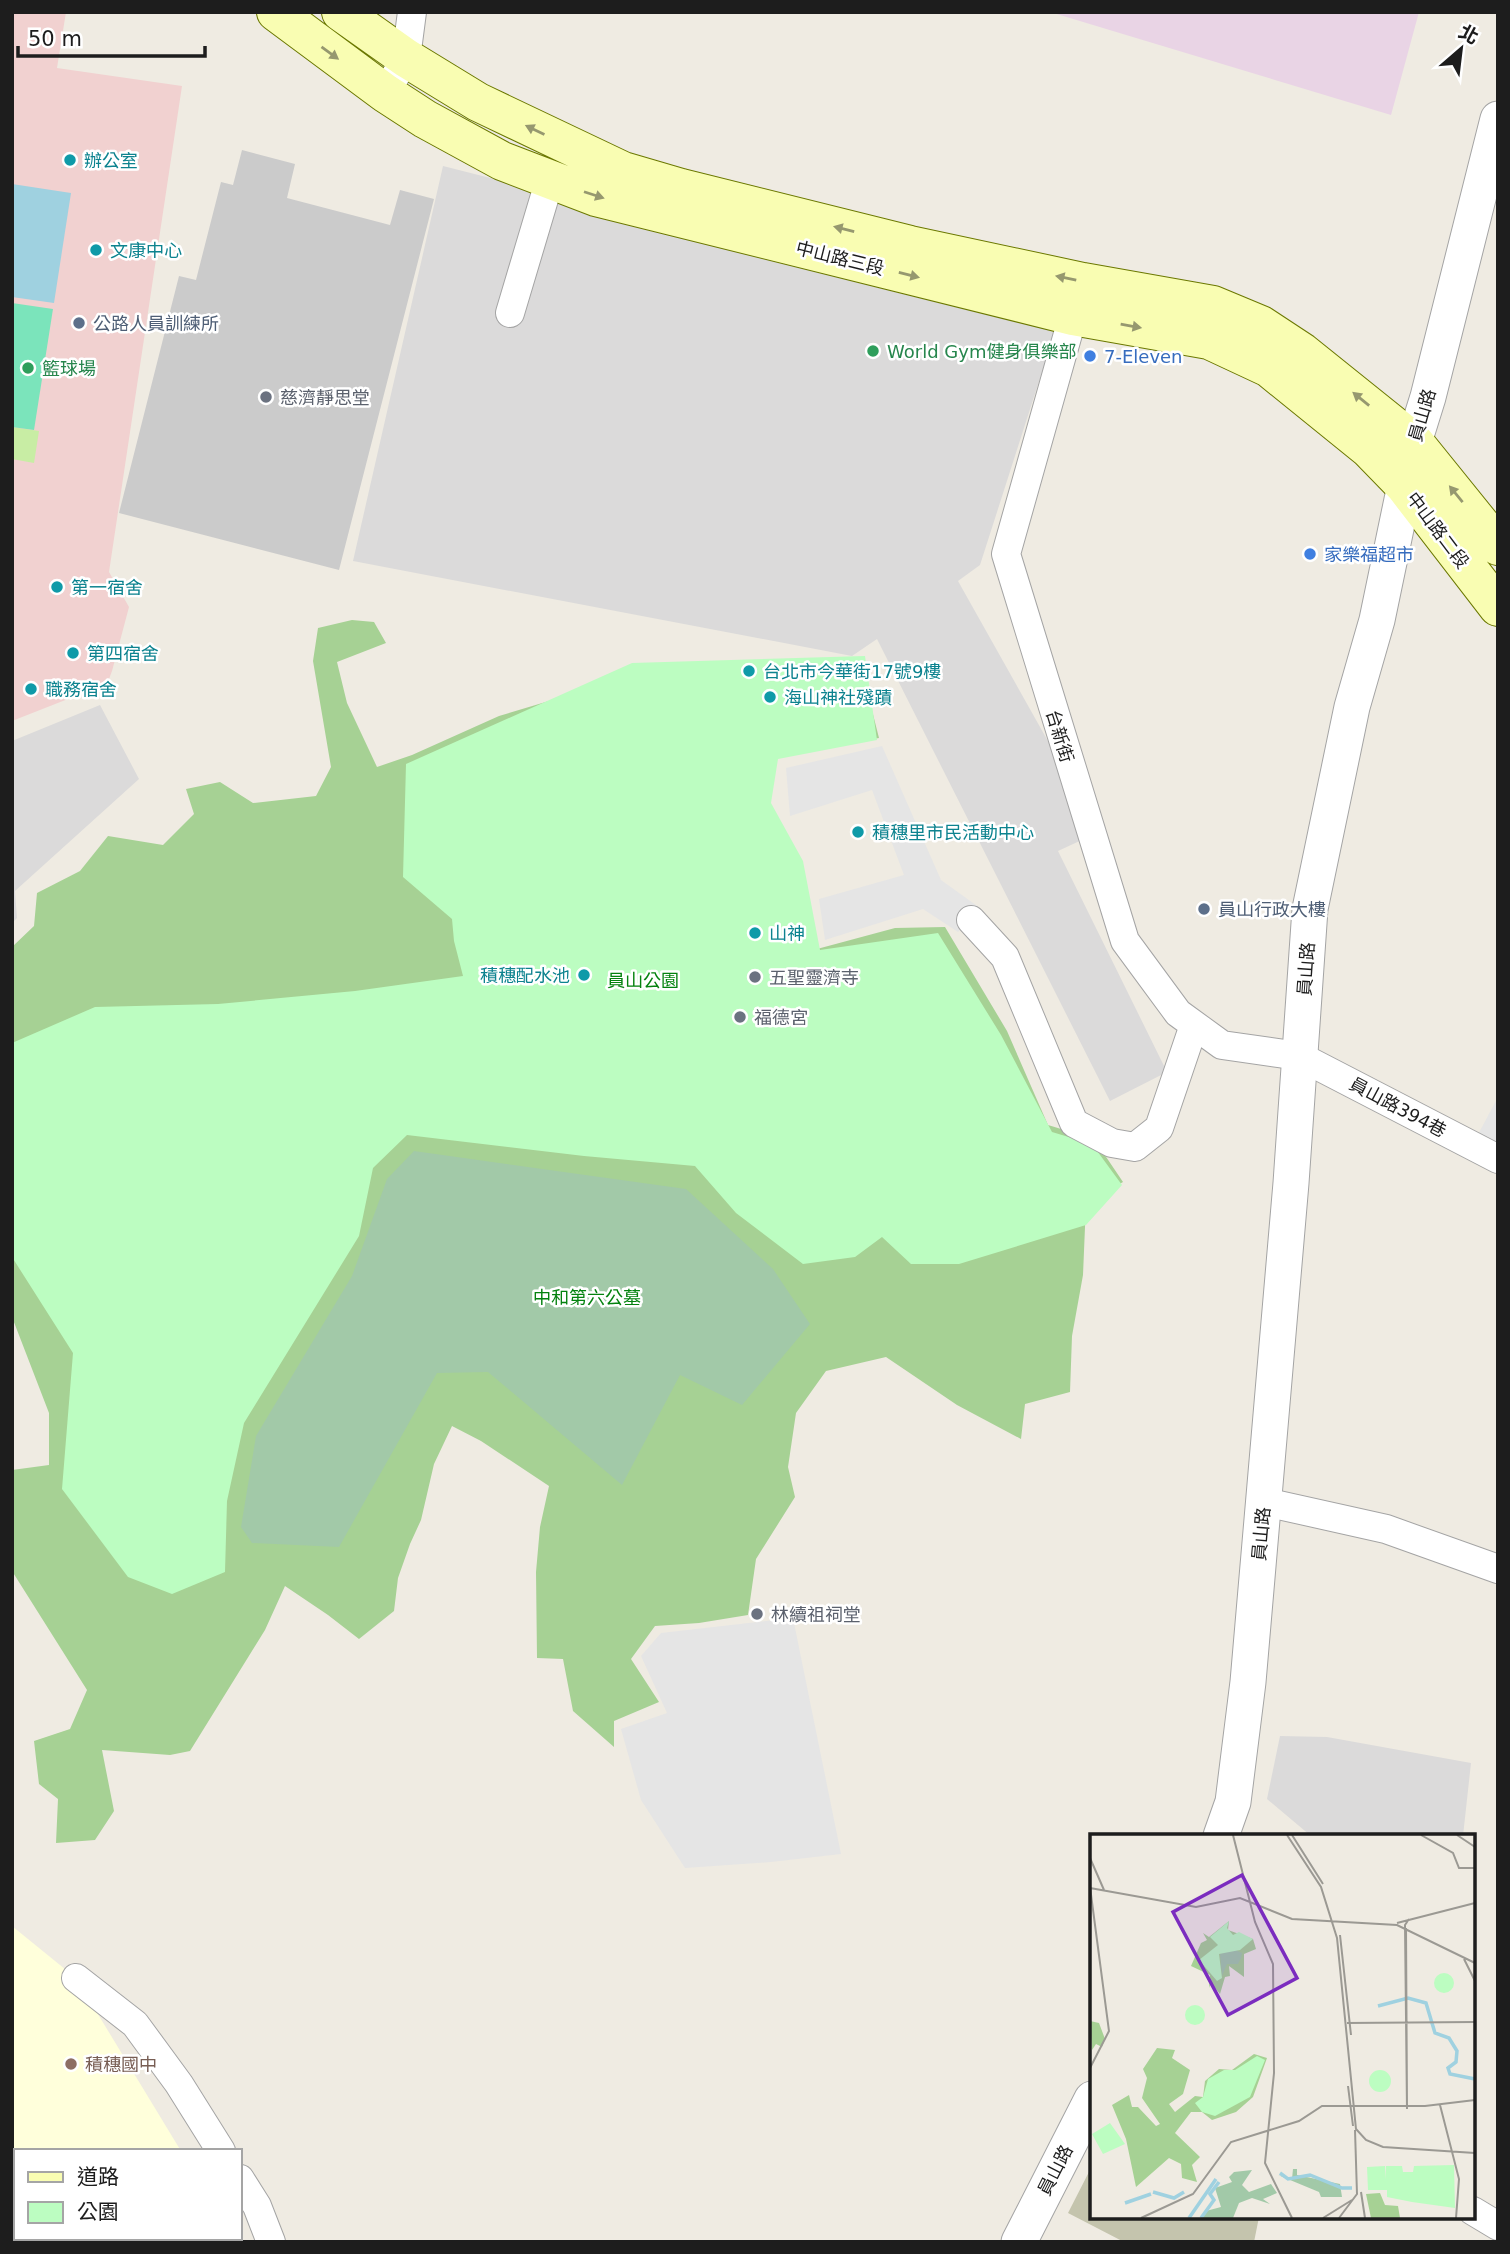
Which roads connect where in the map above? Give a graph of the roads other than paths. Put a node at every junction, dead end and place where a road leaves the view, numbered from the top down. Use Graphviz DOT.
graph roads {
  1 [pos="276,12"];
  2 [pos="341,12"];
  3 [pos="412,12"];
  4 [pos="406,58"];
  5 [pos="385,93"];
  6 [pos="1498,119"];
  7 [pos="550,179"];
  8 [pos="510,313"];
  9 [pos="1073,316"];
  10 [pos="1414,442"];
  11 [pos="1405,485"];
  12 [pos="1498,546"];
  13 [pos="1498,607"];
  14 [pos="971,920"];
  15 [pos="1194,1025"];
  16 [pos="1299,1056"];
  17 [pos="1498,1159"];
  18 [pos="1265,1502"];
  19 [pos="1498,1569"];
  20 [pos="1222,1834"];
  21 [pos="76,1978"];
  22 [pos="1090,2103"];
  23 [pos="220,2149"];
  24 [pos="242,2182"];
  25 [pos="1475,2212"];
  26 [pos="1498,2227"];
  27 [pos="271,2242"];
  28 [pos="1019,2242"];
  1 -- 5 [label="main road, 中山路三段, one-way"];
  2 -- 4 [label="main road, 中山路三段"];
  3 -- 4 [label="street"];
  4 -- 5 [label="street"];
  10 -- 4 [label="main road, 中山路三段, one-way"];
  5 -- 7 [label="main road, 中山路三段"];
  6 -- 10 [label="street, 員山路"];
  7 -- 8 [label="street"];
  7 -- 9 [label="main road, 中山路三段, one-way"];
  9 -- 11 [label="main road, 中山路三段, one-way"];
  9 -- 15 [label="street, 台新街"];
  10 -- 11 [label="street, 員山路"];
  12 -- 10 [label="main road, 中山路二段, one-way"];
  11 -- 13 [label="main road, 中山路二段"];
  11 -- 16 [label="street, 員山路"];
  14 -- 15 [label="street"];
  15 -- 16 [label="street, 台新街"];
  16 -- 17 [label="street, 員山路394巷"];
  16 -- 18 [label="street, 員山路"];
  18 -- 19 [label="street"];
  18 -- 20 [label="street, 員山路"];
  21 -- 23 [label="street"];
  22 -- 28 [label="street, 員山路"];
  24 -- 27 [label="street"];
  25 -- 26 [label="street"];
}
